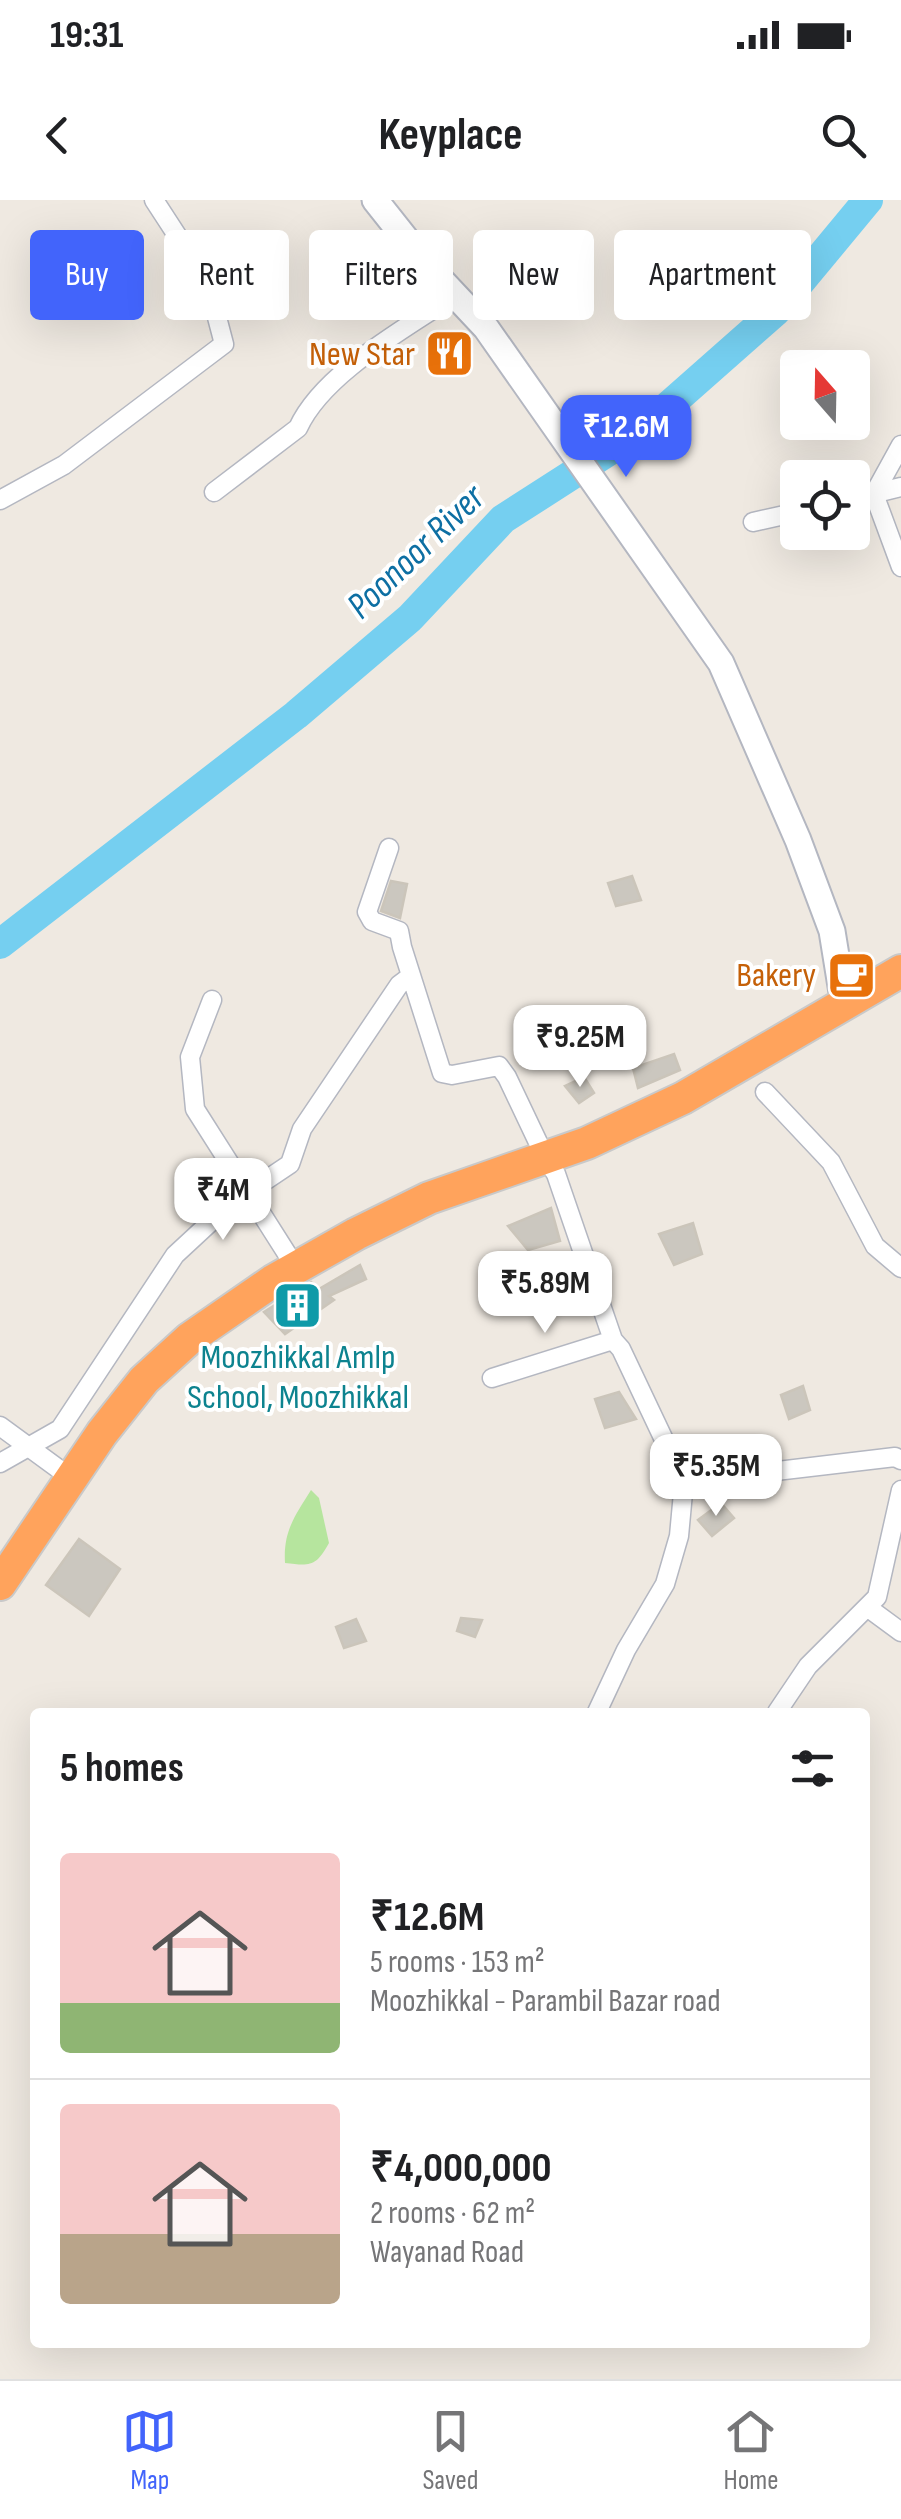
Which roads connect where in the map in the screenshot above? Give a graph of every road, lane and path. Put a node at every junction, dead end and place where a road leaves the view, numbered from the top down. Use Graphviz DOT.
graph roads {
  1 [pos="154,200"];
  2 [pos="374,200"];
  3 [pos="455,295"];
  4 [pos="901,444"];
  5 [pos="901,488"];
  6 [pos="214,492"];
  7 [pos="874,494"];
  8 [pos="870,495"];
  9 [pos="0,500"];
  10 [pos="780,516"];
  11 [pos="753,522"];
  12 [pos="901,567"];
  13 [pos="388,848"];
  14 [pos="901,971"];
  15 [pos="411,976"];
  16 [pos="212,1000"];
  17 [pos="844,1005"];
  18 [pos="766,1092"];
  19 [pos="545,1157"];
  20 [pos="248,1191"];
  21 [pos="296,1268"];
  22 [pos="901,1268"];
  23 [pos="613,1340"];
  24 [pos="492,1378"];
  25 [pos="0,1426"];
  26 [pos="29,1446"];
  27 [pos="901,1460"];
  28 [pos="0,1463"];
  29 [pos="71,1478"];
  30 [pos="684,1482"];
  31 [pos="901,1490"];
  32 [pos="0,1584"];
  33 [pos="867,1607"];
  34 [pos="901,1632"];
  35 [pos="599,1708"];
  36 [pos="781,1708"];
  1 -- 9 [label="street"];
  2 -- 3 [label="main road"];
  3 -- 6 [label="street"];
  3 -- 17 [label="main road"];
  4 -- 7 [label="street"];
  5 -- 7 [label="street"];
  7 -- 8 [label="street"];
  7 -- 12 [label="street"];
  10 -- 11 [label="street"];
  13 -- 15 [label="street"];
  14 -- 17 [label="highway"];
  15 -- 19 [label="street"];
  15 -- 20 [label="street"];
  16 -- 20 [label="street"];
  17 -- 19 [label="highway"];
  18 -- 22 [label="street"];
  19 -- 21 [label="highway"];
  19 -- 23 [label="street"];
  20 -- 21 [label="street"];
  20 -- 26 [label="street"];
  21 -- 29 [label="highway"];
  23 -- 24 [label="street"];
  23 -- 30 [label="street"];
  25 -- 26 [label="street"];
  26 -- 28 [label="street"];
  26 -- 29 [label="street"];
  27 -- 30 [label="street"];
  29 -- 32 [label="highway"];
  30 -- 35 [label="street"];
  31 -- 33 [label="street"];
  33 -- 34 [label="street"];
  33 -- 36 [label="street"];
}
